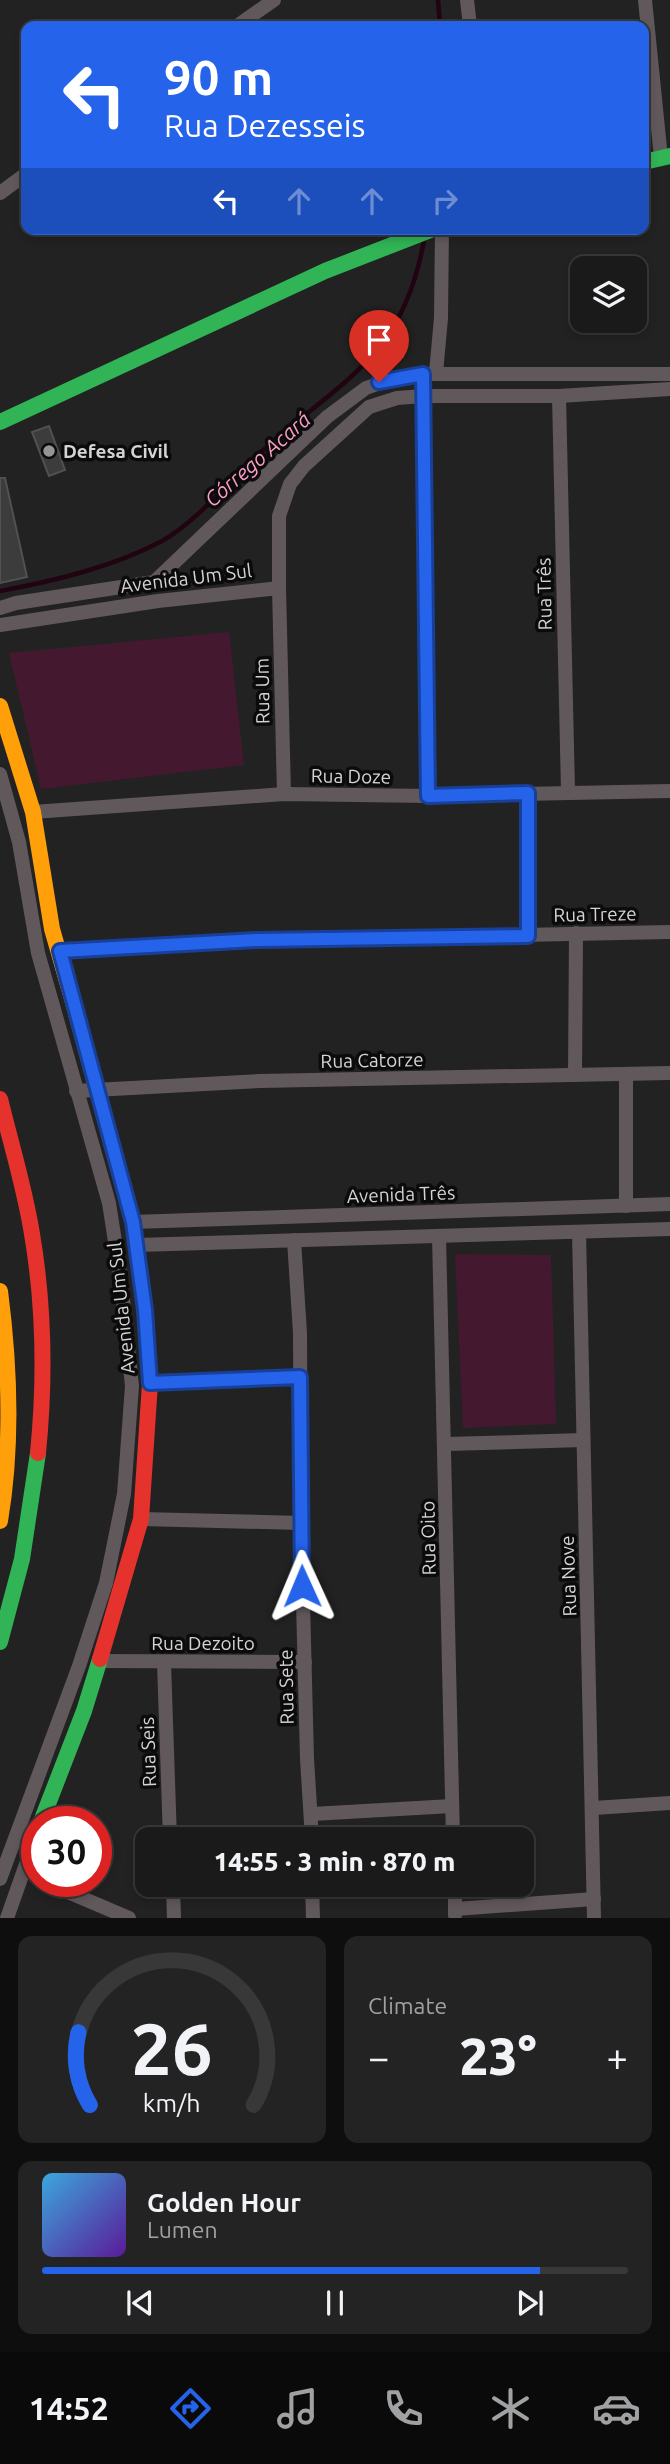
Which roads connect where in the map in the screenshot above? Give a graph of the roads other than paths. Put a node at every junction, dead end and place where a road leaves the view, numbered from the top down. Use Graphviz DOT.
graph roads {
  1 [pos="274,0"];
  2 [pos="467,0"];
  3 [pos="645,0"];
  4 [pos="244,21"];
  5 [pos="469,21"];
  6 [pos="648,21"];
  7 [pos="649,31"];
  8 [pos="665,157"];
  9 [pos="21,178"];
  10 [pos="0,193"];
  11 [pos="419,235"];
  12 [pos="430,235"];
  13 [pos="476,373"];
  14 [pos="429,374"];
  15 [pos="670,374"];
  16 [pos="670,389"];
  17 [pos="424,396"];
  18 [pos="559,396"];
  19 [pos="476,397"];
  20 [pos="327,417"];
  21 [pos="0,422"];
  22 [pos="340,432"];
  23 [pos="154,582"];
  24 [pos="279,588"];
  25 [pos="158,601"];
  26 [pos="0,608"];
  27 [pos="0,625"];
  28 [pos="0,706"];
  29 [pos="0,774"];
  30 [pos="568,791"];
  31 [pos="670,791"];
  32 [pos="528,793"];
  33 [pos="284,794"];
  34 [pos="428,796"];
  35 [pos="33,812"];
  36 [pos="670,932"];
  37 [pos="576,933"];
  38 [pos="528,936"];
  39 [pos="60,951"];
  40 [pos="83,1035"];
  41 [pos="64,1040"];
  42 [pos="670,1073"];
  43 [pos="626,1074"];
  44 [pos="575,1075"];
  45 [pos="99,1088"];
  46 [pos="76,1091"];
  47 [pos="0,1099"];
  48 [pos="115,1153"];
  49 [pos="96,1155"];
  50 [pos="669,1204"];
  51 [pos="626,1206"];
  52 [pos="488,1210"];
  53 [pos="376,1214"];
  54 [pos="233,1219"];
  55 [pos="133,1222"];
  56 [pos="670,1229"];
  57 [pos="579,1232"];
  58 [pos="492,1234"];
  59 [pos="439,1236"];
  60 [pos="377,1238"];
  61 [pos="294,1240"];
  62 [pos="237,1242"];
  63 [pos="137,1245"];
  64 [pos="0,1291"];
  65 [pos="124,1308"];
  66 [pos="145,1310"];
  67 [pos="300,1377"];
  68 [pos="150,1383"];
  69 [pos="583,1440"];
  70 [pos="446,1444"];
  71 [pos="128,1449"];
  72 [pos="146,1451"];
  73 [pos="141,1519"];
  74 [pos="0,1521"];
  75 [pos="301,1523"];
  76 [pos="106,1583"];
  77 [pos="122,1591"];
  78 [pos="0,1642"];
  79 [pos="101,1661"];
  80 [pos="305,1662"];
  81 [pos="164,1663"];
  82 [pos="44,1765"];
  83 [pos="60,1773"];
  84 [pos="670,1804"];
  85 [pos="47,1806"];
  86 [pos="452,1806"];
  87 [pos="593,1808"];
  88 [pos="312,1814"];
  89 [pos="170,1827"];
  90 [pos="312,1827"];
  91 [pos="453,1827"];
  92 [pos="0,1879"];
  93 [pos="21,1892"];
  94 [pos="80,1897"];
  95 [pos="173,1897"];
  96 [pos="312,1897"];
  97 [pos="594,1899"];
  98 [pos="455,1913"];
  99 [pos="7,1918"];
  100 [pos="129,1918"];
  101 [pos="174,1918"];
  102 [pos="313,1918"];
  103 [pos="594,1918"];
  1 -- 4 [label="street"];
  2 -- 5 [label="street"];
  3 -- 6 [label="street"];
  7 -- 8 [label="street"];
  9 -- 10 [label="street"];
  11 -- 21 [label="main road"];
  12 -- 14 [label="street"];
  13 -- 14 [label="street, Avenida Um Sul"];
  13 -- 15 [label="street, Avenida Um Sul"];
  13 -- 19 [label="street"];
  14 -- 17 [label="street"];
  14 -- 20 [label="street, Avenida Um Sul"];
  16 -- 18 [label="street, Avenida Um Sul"];
  17 -- 19 [label="street, Avenida Um Sul"];
  17 -- 22 [label="street, Avenida Um Sul"];
  17 -- 34 [label="street"];
  18 -- 19 [label="street, Avenida Um Sul"];
  18 -- 30 [label="street, Rua Três"];
  20 -- 22 [label="street"];
  20 -- 23 [label="street, Avenida Um Sul"];
  22 -- 24 [label="street, Avenida Um Sul"];
  23 -- 25 [label="street"];
  23 -- 26 [label="street, Avenida Um Sul"];
  24 -- 25 [label="street, Avenida Um Sul"];
  24 -- 33 [label="street, Rua Um"];
  25 -- 27 [label="street, Avenida Um Sul"];
  28 -- 35 [label="main road, Avenida Um Sul"];
  29 -- 41 [label="street, Avenida Um Sul"];
  30 -- 31 [label="street, Rua Doze"];
  30 -- 32 [label="street, Rua Doze"];
  32 -- 34 [label="street, Rua Doze"];
  32 -- 38 [label="street"];
  33 -- 34 [label="street, Rua Doze"];
  33 -- 35 [label="street, Rua Doze"];
  35 -- 39 [label="main road, Avenida Um Sul"];
  36 -- 37 [label="street, Rua Treze"];
  37 -- 38 [label="street, Rua Treze"];
  37 -- 44 [label="street"];
  38 -- 39 [label="street, Rua Treze"];
  39 -- 40 [label="main road, Avenida Um Sul"];
  40 -- 41 [label="street"];
  40 -- 45 [label="main road, Avenida Um Sul"];
  41 -- 46 [label="street, Avenida Um Sul"];
  42 -- 43 [label="street, Rua Catorze"];
  43 -- 44 [label="street, Rua Catorze"];
  43 -- 51 [label="street"];
  44 -- 45 [label="street, Rua Catorze"];
  45 -- 46 [label="street, Rua Catorze"];
  45 -- 48 [label="main road, Avenida Um Sul"];
  46 -- 49 [label="street, Avenida Um Sul"];
  47 -- 78 [label="main road"];
  48 -- 49 [label="street"];
  48 -- 55 [label="main road, Avenida Um Sul"];
  49 -- 65 [label="street, Avenida Um Sul"];
  50 -- 51 [label="street, Avenida Três"];
  50 -- 56 [label="street"];
  51 -- 52 [label="street, Avenida Três"];
  52 -- 53 [label="street, Avenida Três"];
  52 -- 58 [label="street"];
  53 -- 54 [label="street, Avenida Três"];
  53 -- 60 [label="street"];
  54 -- 55 [label="street, Avenida Três"];
  54 -- 62 [label="street"];
  55 -- 63 [label="main road, Avenida Um Sul"];
  56 -- 57 [label="street"];
  57 -- 58 [label="street"];
  57 -- 69 [label="street, Rua Nove"];
  58 -- 59 [label="street"];
  59 -- 60 [label="street"];
  59 -- 70 [label="street, Rua Oito"];
  60 -- 61 [label="street"];
  61 -- 62 [label="street"];
  61 -- 67 [label="street, Rua Sete"];
  62 -- 63 [label="street"];
  63 -- 66 [label="main road, Avenida Um Sul"];
  64 -- 74 [label="main road"];
  65 -- 66 [label="street"];
  65 -- 71 [label="street, Avenida Um Sul"];
  66 -- 68 [label="main road, Avenida Um Sul"];
  67 -- 68 [label="street"];
  67 -- 75 [label="street, Rua Sete"];
  68 -- 72 [label="main road, Avenida Um Sul"];
  69 -- 70 [label="street"];
  69 -- 87 [label="street, Rua Nove"];
  70 -- 86 [label="street, Rua Oito"];
  71 -- 72 [label="street"];
  71 -- 76 [label="street, Avenida Um Sul"];
  72 -- 73 [label="main road, Avenida Um Sul"];
  73 -- 75 [label="street"];
  73 -- 77 [label="main road, Avenida Um Sul"];
  75 -- 80 [label="street, Rua Sete"];
  76 -- 77 [label="street"];
  76 -- 82 [label="street, Avenida Um Sul"];
  77 -- 79 [label="main road, Avenida Um Sul"];
  79 -- 81 [label="street, Rua Dezoito"];
  79 -- 83 [label="main road, Avenida Um Sul"];
  80 -- 81 [label="street, Rua Dezoito"];
  80 -- 88 [label="street, Rua Sete"];
  81 -- 89 [label="street, Rua Seis"];
  82 -- 83 [label="street"];
  82 -- 92 [label="street, Avenida Um Sul"];
  83 -- 85 [label="main road, Avenida Um Sul"];
  84 -- 87 [label="street"];
  86 -- 88 [label="street"];
  86 -- 91 [label="street, Rua Oito"];
  87 -- 97 [label="street, Rua Nove"];
  88 -- 90 [label="street, Rua Sete"];
  93 -- 99 [label="street"];
  94 -- 100 [label="street"];
  95 -- 101 [label="street"];
  96 -- 102 [label="street"];
  97 -- 98 [label="street"];
  97 -- 103 [label="street, Rua Nove"];
}
